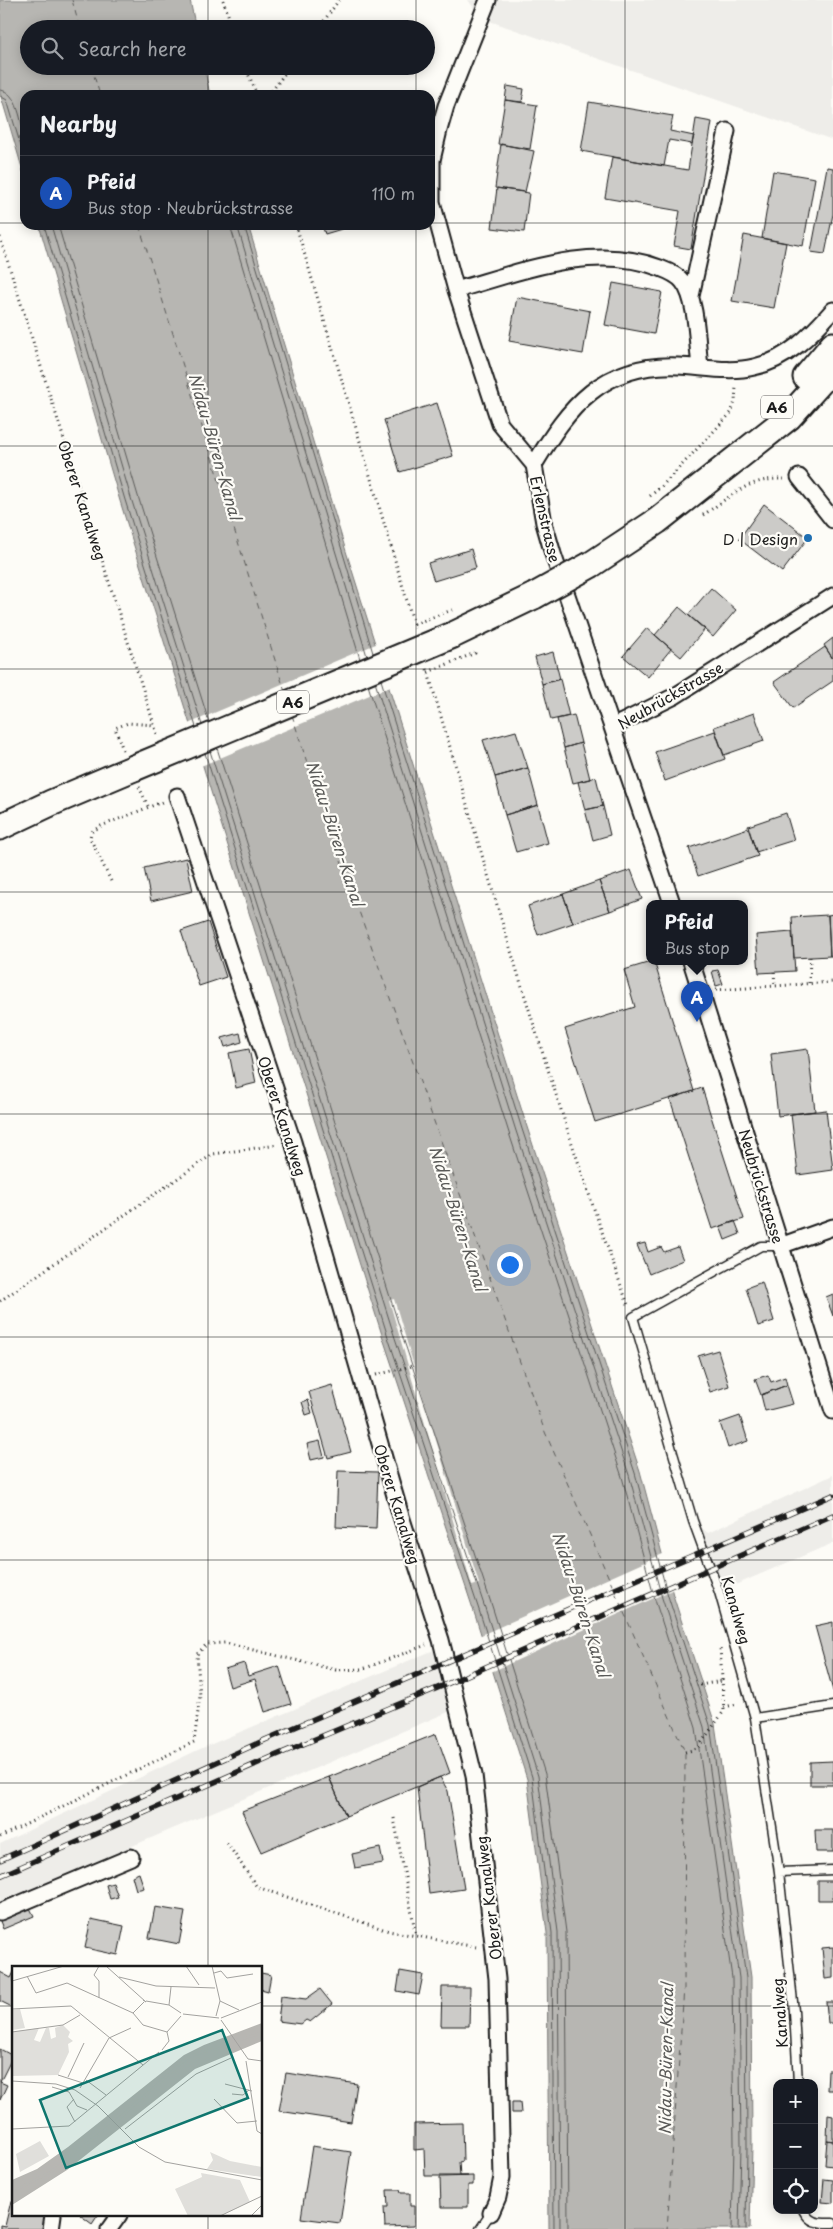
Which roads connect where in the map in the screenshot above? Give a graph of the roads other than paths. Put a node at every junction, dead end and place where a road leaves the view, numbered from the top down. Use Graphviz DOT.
graph roads {
  1 [pos="488,0"];
  2 [pos="726,130"];
  3 [pos="435,148"];
  4 [pos="435,213"];
  5 [pos="456,290"];
  6 [pos="691,296"];
  7 [pos="833,310"];
  8 [pos="833,345"];
  9 [pos="700,367"];
  10 [pos="833,368"];
  11 [pos="534,465"];
  12 [pos="722,470"];
  13 [pos="799,477"];
  14 [pos="833,520"];
  15 [pos="833,596"];
  16 [pos="612,728"];
  17 [pos="177,796"];
  18 [pos="0,827"];
  19 [pos="671,900"];
  20 [pos="692,965"];
  21 [pos="833,1227"];
  22 [pos="780,1246"];
  23 [pos="833,1411"];
  24 [pos="833,1706"];
  25 [pos="755,1718"];
  26 [pos="131,1857"];
  27 [pos="833,1870"];
  28 [pos="779,1872"];
  29 [pos="0,1912"];
  30 [pos="798,2079"];
  31 [pos="491,2213"];
  32 [pos="805,2214"];
  33 [pos="53,2216"];
  34 [pos="118,2216"];
  35 [pos="833,2223"];
  36 [pos="812,2226"];
  37 [pos="51,2229"];
  38 [pos="109,2229"];
  39 [pos="480,2229"];
  1 -- 3 [label="street, Erlenstrasse"];
  2 -- 6 [label="street"];
  4 -- 5 [label="street, Erlenstrasse"];
  5 -- 6 [label="street"];
  5 -- 11 [label="street, Erlenstrasse"];
  6 -- 9 [label="street"];
  7 -- 9 [label="street"];
  8 -- 12 [label="highway, A6"];
  9 -- 11 [label="street"];
  10 -- 12 [label="highway, A6"];
  11 -- 16 [label="street, Erlenstrasse"];
  12 -- 18 [label="highway, A6, bridge"];
  13 -- 14 [label="street"];
  15 -- 16 [label="street, Neubrückstrasse"];
  16 -- 19 [label="street, Neubrückstrasse"];
  17 -- 31 [label="street, Oberer Kanalweg"];
  20 -- 22 [label="street, Neubrückstrasse"];
  21 -- 22 [label="street"];
  22 -- 23 [label="street, Neubrückstrasse"];
  22 -- 25 [label="lane, Kanalweg"];
  24 -- 25 [label="lane"];
  25 -- 28 [label="lane, Kanalweg"];
  26 -- 29 [label="street"];
  27 -- 28 [label="lane"];
  28 -- 30 [label="lane, Kanalweg"];
  31 -- 39 [label="lane, Oberer Kanalweg"];
  32 -- 36 [label="lane"];
  33 -- 37 [label="street"];
  34 -- 38 [label="street"];
  35 -- 36 [label="lane"];
}
